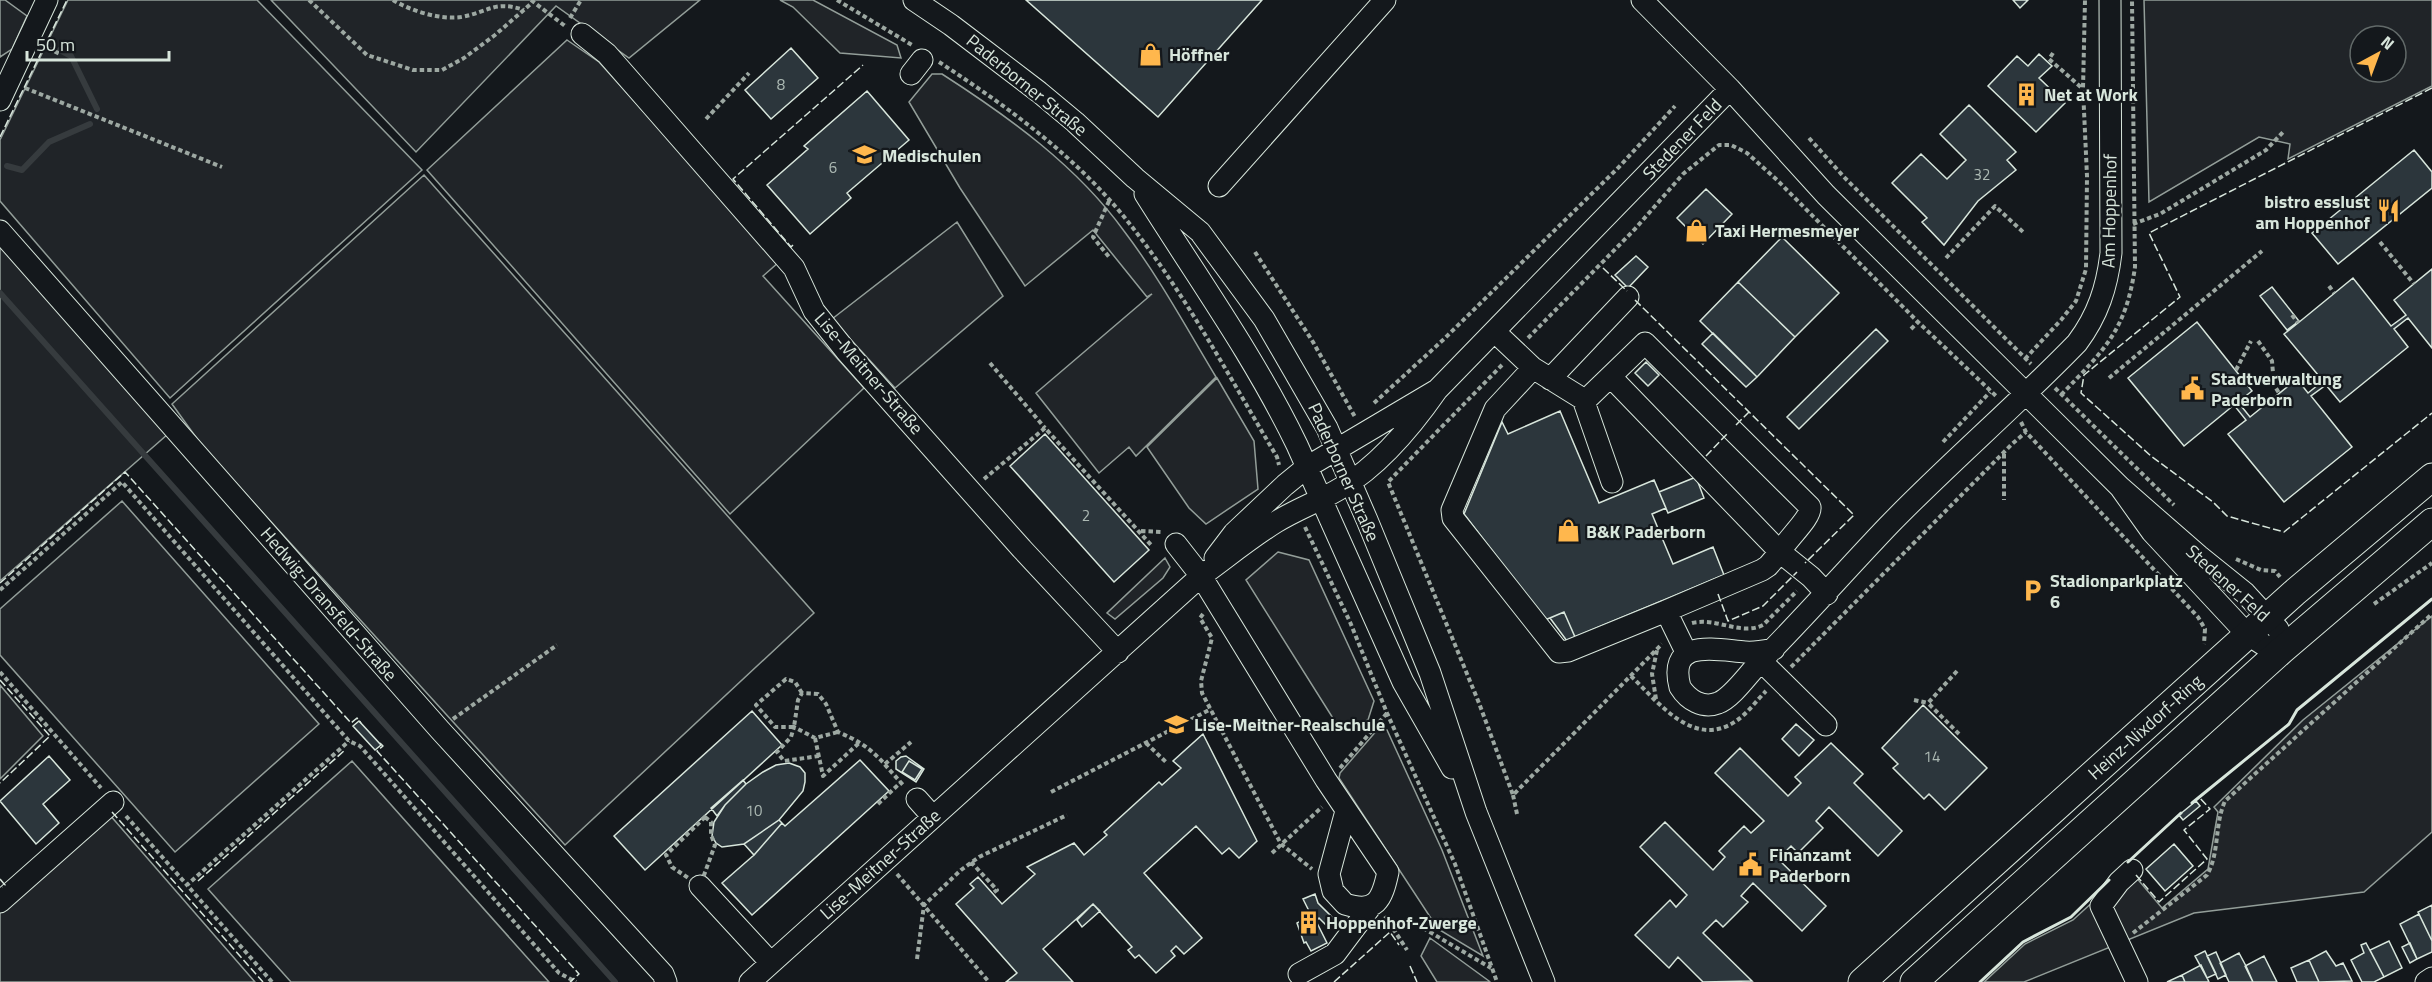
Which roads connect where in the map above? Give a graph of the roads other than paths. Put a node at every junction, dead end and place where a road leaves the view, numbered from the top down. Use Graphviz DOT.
graph roads {
  1 [pos="47,0"];
  2 [pos="914,0"];
  3 [pos="1385,0"];
  4 [pos="1642,0"];
  5 [pos="2110,0"];
  6 [pos="582,34"];
  7 [pos="3,86"];
  8 [pos="1730,89"];
  9 [pos="1135,178"];
  10 [pos="1219,186"];
  11 [pos="0,231"];
  12 [pos="1628,297"];
  13 [pos="1495,332"];
  14 [pos="1541,373"];
  15 [pos="1611,377"];
  16 [pos="1437,390"];
  17 [pos="2027,393"];
  18 [pos="1583,399"];
  19 [pos="1336,449"];
  20 [pos="1307,467"];
  21 [pos="2432,477"];
  22 [pos="1351,482"];
  23 [pos="1612,482"];
  24 [pos="2120,487"];
  25 [pos="1321,498"];
  26 [pos="2432,522"];
  27 [pos="1170,538"];
  28 [pos="1780,552"];
  29 [pos="1201,576"];
  30 [pos="1827,594"];
  31 [pos="1666,611"];
  32 [pos="2267,616"];
  33 [pos="2247,634"];
  34 [pos="2282,650"];
  35 [pos="1118,652"];
  36 [pos="1687,654"];
  37 [pos="1768,655"];
  38 [pos="1826,725"];
  39 [pos="1336,795"];
  40 [pos="917,800"];
  41 [pos="113,802"];
  42 [pos="1476,812"];
  43 [pos="933,817"];
  44 [pos="2132,870"];
  45 [pos="700,886"];
  46 [pos="0,902"];
  47 [pos="1373,905"];
  48 [pos="771,963"];
  49 [pos="1299,974"];
  50 [pos="2432,978"];
  51 [pos="670,979"];
  52 [pos="750,982"];
  53 [pos="1544,982"];
  54 [pos="1862,982"];
  55 [pos="1914,982"];
  56 [pos="2137,982"];
  57 [pos="2426,982"];
  1 -- 7 [label="street"];
  2 -- 9 [label="street, Paderborner Straße"];
  3 -- 10 [label="street"];
  4 -- 8 [label="street"];
  5 -- 17 [label="street, Am Hoppenhof"];
  6 -- 35 [label="street, Lise-Meitner-Straße"];
  8 -- 13 [label="street, Stedener Feld"];
  8 -- 17 [label="street, Stedener Feld"];
  9 -- 19 [label="street, Paderborner Straße"];
  9 -- 20 [label="street, Paderborner Straße"];
  11 -- 51 [label="street, Hedwig-Dransfeld-Straße"];
  12 -- 14 [label="street"];
  13 -- 14 [label="street"];
  13 -- 16 [label="street, Stedener Feld"];
  14 -- 18 [label="street"];
  14 -- 31 [label="street"];
  15 -- 18 [label="street"];
  15 -- 28 [label="street"];
  15 -- 28 [label="street"];
  16 -- 19 [label="street, Stedener Feld"];
  16 -- 22 [label="street, Stedener Feld"];
  17 -- 24 [label="street, Stedener Feld"];
  17 -- 30 [label="street"];
  18 -- 23 [label="street"];
  19 -- 20 [label="street, Lise-Meitner-Straße"];
  19 -- 22 [label="street, Paderborner Straße"];
  20 -- 25 [label="street, Paderborner Straße"];
  20 -- 29 [label="street, Lise-Meitner-Straße"];
  21 -- 32 [label="main road, Heinz-Nixdorf-Ring"];
  22 -- 25 [label="street, Stedener Feld"];
  22 -- 42 [label="street, Paderborner Straße"];
  24 -- 32 [label="street, Stedener Feld"];
  24 -- 33 [label="street, Stedener Feld"];
  25 -- 29 [label="street, Lise-Meitner-Straße"];
  25 -- 42 [label="street, Paderborner Straße"];
  26 -- 34 [label="main road, Heinz-Nixdorf-Ring"];
  27 -- 29 [label="street"];
  28 -- 30 [label="street"];
  28 -- 31 [label="street"];
  29 -- 35 [label="street, Lise-Meitner-Straße"];
  29 -- 39 [label="street"];
  30 -- 37 [label="street"];
  31 -- 36 [label="street"];
  32 -- 33 [label="main road, Heinz-Nixdorf-Ring"];
  32 -- 34 [label="street, Stedener Feld"];
  33 -- 34 [label="street, Stedener Feld"];
  33 -- 54 [label="main road, Heinz-Nixdorf-Ring"];
  34 -- 55 [label="main road, Heinz-Nixdorf-Ring"];
  35 -- 43 [label="street, Lise-Meitner-Straße"];
  36 -- 37 [label="street"];
  36 -- 37 [label="street"];
  37 -- 38 [label="street"];
  39 -- 47 [label="street"];
  39 -- 47 [label="street"];
  40 -- 43 [label="street"];
  41 -- 46 [label="street"];
  42 -- 53 [label="street, Paderborner Straße"];
  43 -- 48 [label="street, Lise-Meitner-Straße"];
  44 -- 56 [label="street"];
  45 -- 48 [label="street"];
  47 -- 49 [label="street"];
  48 -- 52 [label="street, Lise-Meitner-Straße"];
  50 -- 57 [label="street"];
}
